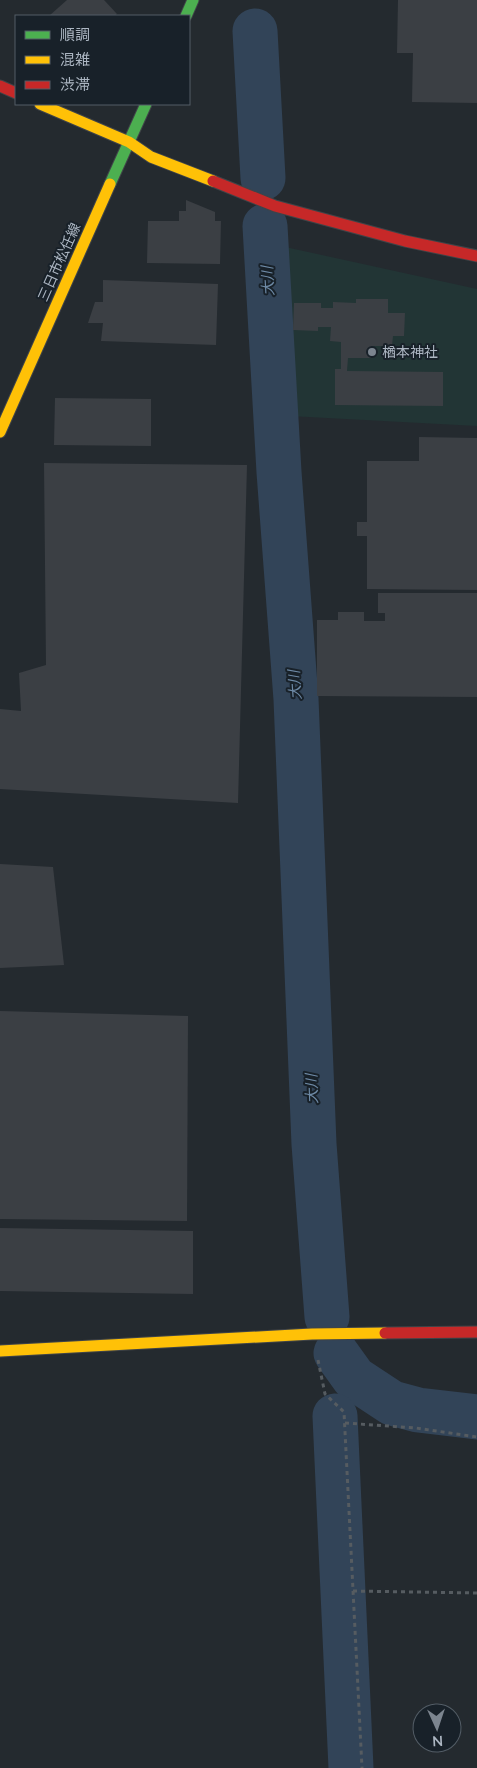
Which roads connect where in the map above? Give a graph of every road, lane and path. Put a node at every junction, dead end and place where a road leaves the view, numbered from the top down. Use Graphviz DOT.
graph roads {
  1 [pos="193,0"];
  2 [pos="186,15"];
  3 [pos="0,86"];
  4 [pos="15,93"];
  5 [pos="42,105"];
  6 [pos="146,105"];
  7 [pos="129,142"];
  8 [pos="477,256"];
  9 [pos="0,432"];
  10 [pos="477,1332"];
  11 [pos="312,1334"];
  12 [pos="0,1351"];
  13 [pos="345,1423"];
  14 [pos="477,1437"];
  15 [pos="353,1591"];
  16 [pos="477,1593"];
  17 [pos="362,1768"];
  1 -- 2 [label="street"];
  3 -- 4 [label="street"];
  5 -- 7 [label="street"];
  6 -- 7 [label="street, 三日市松任線"];
  7 -- 8 [label="street"];
  7 -- 9 [label="street, 三日市松任線"];
  10 -- 11 [label="street"];
  11 -- 12 [label="street"];
  11 -- 13 [label="path"];
  13 -- 14 [label="path"];
  13 -- 15 [label="path"];
  15 -- 16 [label="path"];
  15 -- 17 [label="path"];
}
